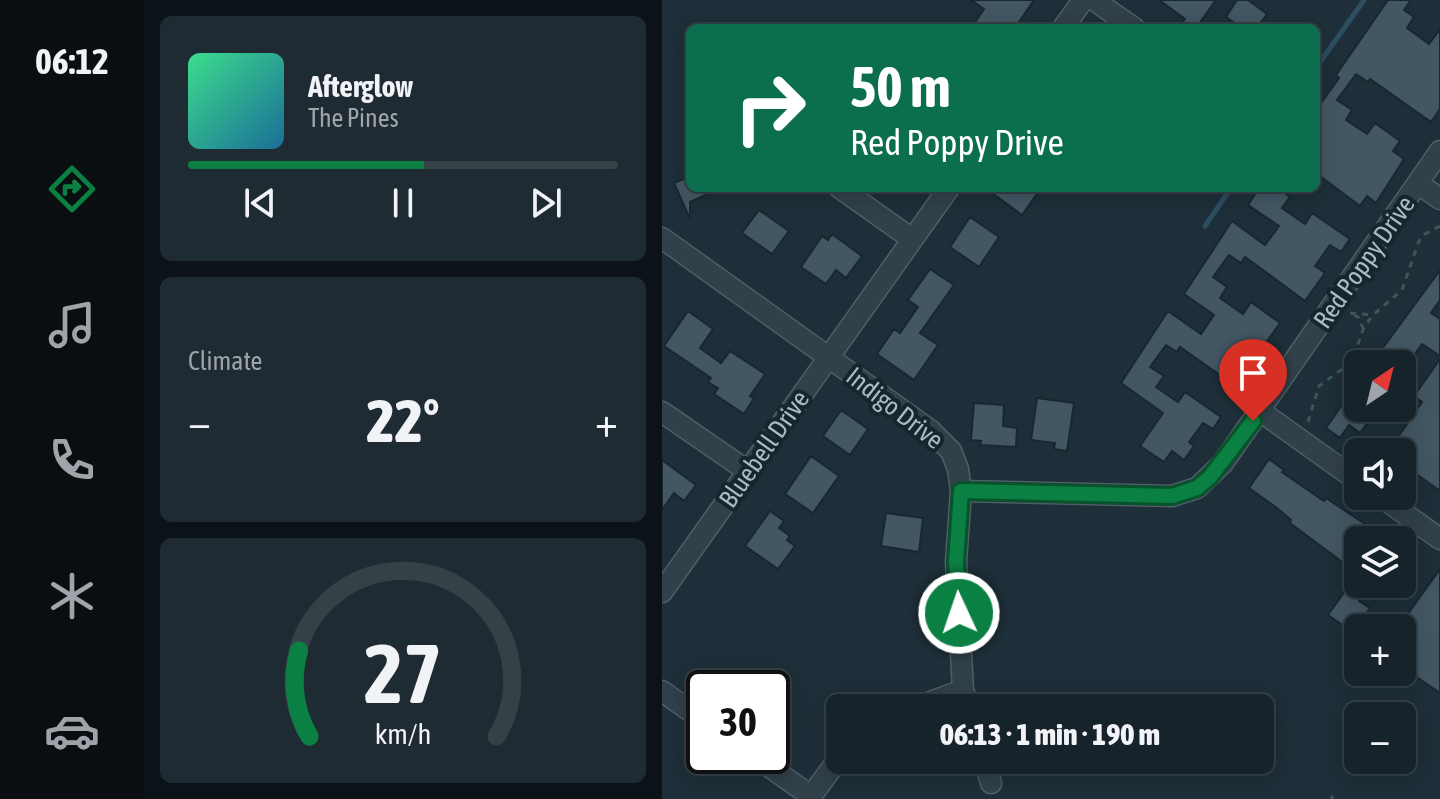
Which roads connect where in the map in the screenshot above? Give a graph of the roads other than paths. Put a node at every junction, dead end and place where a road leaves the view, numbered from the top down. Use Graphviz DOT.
graph roads {
  1 [pos="1083,0"];
  2 [pos="1094,0"];
  3 [pos="1066,24"];
  4 [pos="1128,24"];
  5 [pos="1440,151"];
  6 [pos="1419,184"];
  7 [pos="846,192"];
  8 [pos="946,192"];
  9 [pos="1440,199"];
  10 [pos="912,239"];
  11 [pos="663,241"];
  12 [pos="828,357"];
  13 [pos="1260,411"];
  14 [pos="662,412"];
  15 [pos="1344,471"];
  16 [pos="749,472"];
  17 [pos="961,491"];
  18 [pos="1400,510"];
  19 [pos="1440,539"];
  20 [pos="662,592"];
  21 [pos="662,691"];
  22 [pos="966,694"];
  23 [pos="686,708"];
  24 [pos="778,774"];
  25 [pos="828,774"];
  26 [pos="988,774"];
  27 [pos="991,783"];
  28 [pos="810,798"];
  1 -- 3 [label="street"];
  2 -- 4 [label="street"];
  5 -- 6 [label="street, Red Poppy Drive"];
  6 -- 9 [label="street"];
  6 -- 13 [label="street, Red Poppy Drive"];
  7 -- 10 [label="street"];
  8 -- 10 [label="street, Bluebell Drive"];
  10 -- 12 [label="street, Bluebell Drive"];
  11 -- 12 [label="street, Indigo Drive"];
  12 -- 16 [label="street, Bluebell Drive"];
  12 -- 17 [label="street, Indigo Drive"];
  13 -- 15 [label="street"];
  13 -- 17 [label="street, Red Poppy Drive"];
  14 -- 16 [label="street"];
  16 -- 20 [label="street, Bluebell Drive"];
  17 -- 22 [label="street, Indigo Drive"];
  18 -- 19 [label="street"];
  21 -- 23 [label="street"];
  24 -- 28 [label="street"];
  25 -- 28 [label="street"];
  26 -- 27 [label="street"];
}
